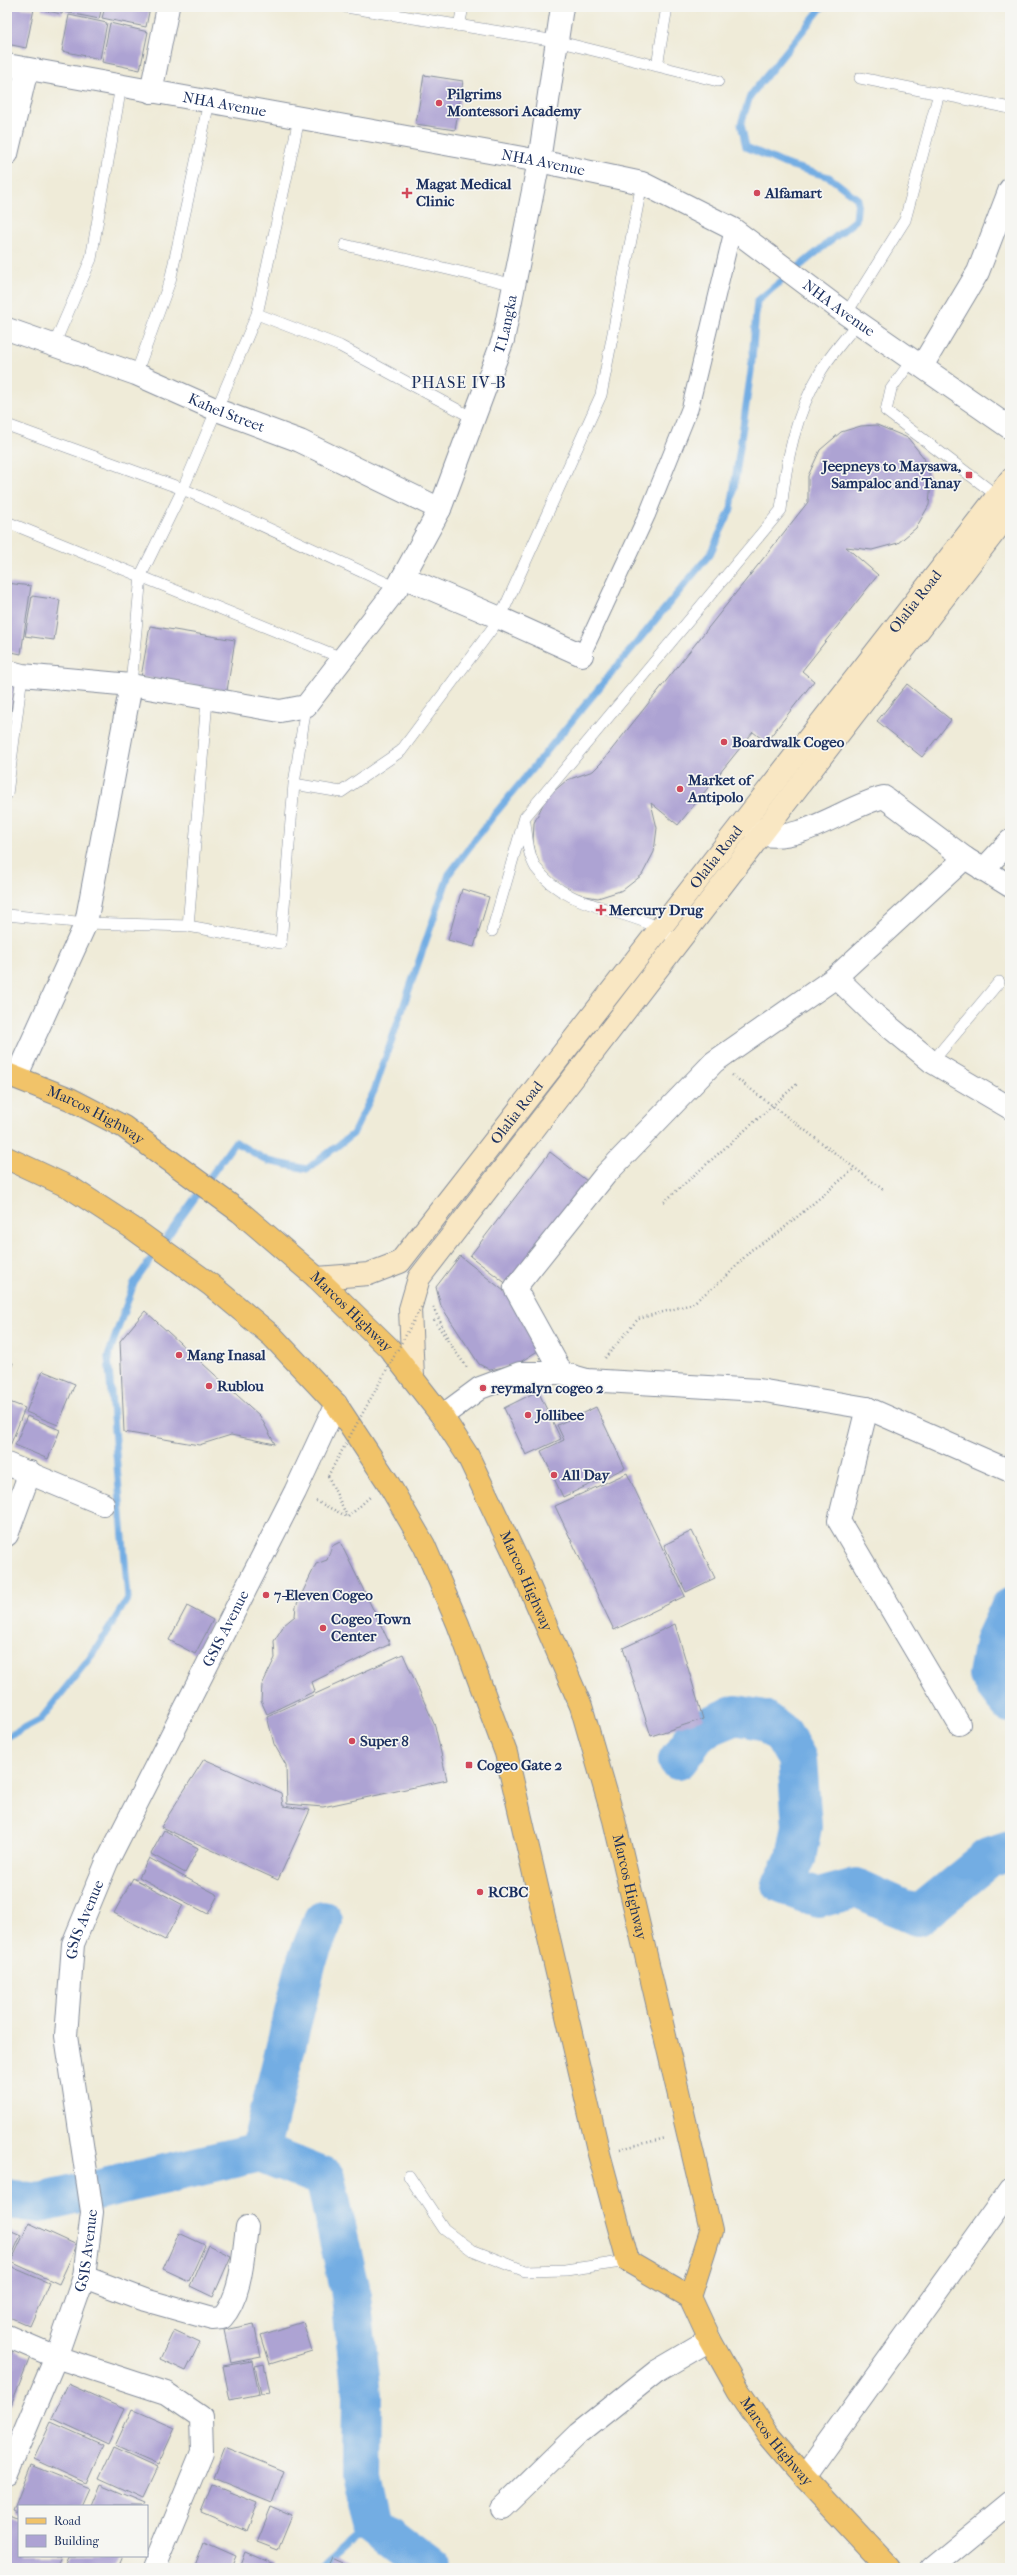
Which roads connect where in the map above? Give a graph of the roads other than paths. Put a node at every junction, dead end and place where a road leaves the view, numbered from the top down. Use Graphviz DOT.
graph roads {
  1 [pos="168,7"];
  2 [pos="346,7"];
  3 [pos="463,7"];
  4 [pos="562,7"];
  5 [pos="667,7"];
  6 [pos="374,9"];
  7 [pos="459,26"];
  8 [pos="556,41"];
  9 [pos="657,66"];
  10 [pos="17,67"];
  11 [pos="860,78"];
  12 [pos="718,81"];
  13 [pos="121,86"];
  14 [pos="151,92"];
  15 [pos="939,93"];
  16 [pos="209,102"];
  17 [pos="1010,108"];
  18 [pos="299,119"];
  19 [pos="7,154"];
  20 [pos="539,161"];
  21 [pos="642,182"];
  22 [pos="1010,189"];
  23 [pos="733,229"];
  24 [pos="345,245"];
  25 [pos="515,285"];
  26 [pos="257,314"];
  27 [pos="852,318"];
  28 [pos="7,329"];
  29 [pos="54,345"];
  30 [pos="917,363"];
  31 [pos="136,374"];
  32 [pos="216,410"];
  33 [pos="473,418"];
  34 [pos="7,425"];
  35 [pos="1010,428"];
  36 [pos="183,489"];
  37 [pos="1007,499"];
  38 [pos="440,509"];
  39 [pos="7,522"];
  40 [pos="141,575"];
  41 [pos="400,583"];
  42 [pos="500,618"];
  43 [pos="582,655"];
  44 [pos="342,658"];
  45 [pos="14,673"];
  46 [pos="131,685"];
  47 [pos="207,700"];
  48 [pos="306,706"];
  49 [pos="294,784"];
  50 [pos="7,794"];
  51 [pos="525,817"];
  52 [pos="744,821"];
  53 [pos="763,835"];
  54 [pos="1010,841"];
  55 [pos="974,864"];
  56 [pos="1010,886"];
  57 [pos="7,914"];
  58 [pos="86,923"];
  59 [pos="188,926"];
  60 [pos="659,928"];
  61 [pos="492,931"];
  62 [pos="679,943"];
  63 [pos="836,977"];
  64 [pos="999,982"];
  65 [pos="932,1062"];
  66 [pos="12,1075"];
  67 [pos="1010,1108"];
  68 [pos="7,1158"];
  69 [pos="318,1278"];
  70 [pos="562,1372"];
  71 [pos="413,1377"];
  72 [pos="336,1404"];
  73 [pos="867,1408"];
  74 [pos="442,1416"];
  75 [pos="7,1464"];
  76 [pos="1010,1471"];
  77 [pos="30,1472"];
  78 [pos="103,1504"];
  79 [pos="7,1535"];
  80 [pos="959,1724"];
  81 [pos="409,2176"];
  82 [pos="1010,2190"];
  83 [pos="247,2227"];
  84 [pos="628,2261"];
  85 [pos="84,2277"];
  86 [pos="690,2297"];
  87 [pos="7,2336"];
  88 [pos="710,2340"];
  89 [pos="56,2357"];
  90 [pos="7,2473"];
  91 [pos="804,2477"];
  92 [pos="1010,2503"];
  93 [pos="502,2508"];
  94 [pos="882,2566"];
  95 [pos="154,2568"];
  96 [pos="931,2568"];
  1 -- 14 [label="street"];
  2 -- 6 [label="lane"];
  3 -- 7 [label="lane"];
  4 -- 8 [label="street, T.Langka"];
  5 -- 9 [label="lane"];
  6 -- 7 [label="lane"];
  7 -- 8 [label="lane"];
  8 -- 9 [label="lane"];
  8 -- 20 [label="street, T.Langka"];
  9 -- 12 [label="lane"];
  10 -- 13 [label="street, NHA Avenue"];
  10 -- 19 [label="street"];
  11 -- 15 [label="lane"];
  13 -- 14 [label="street, NHA Avenue"];
  13 -- 29 [label="lane"];
  14 -- 16 [label="street, NHA Avenue"];
  15 -- 17 [label="lane"];
  15 -- 27 [label="lane"];
  16 -- 18 [label="street, NHA Avenue"];
  16 -- 31 [label="lane"];
  18 -- 20 [label="street, NHA Avenue"];
  18 -- 26 [label="lane"];
  20 -- 21 [label="street, NHA Avenue"];
  20 -- 25 [label="street, T.Langka"];
  21 -- 23 [label="street, NHA Avenue"];
  21 -- 42 [label="lane"];
  22 -- 30 [label="street"];
  23 -- 27 [label="street, NHA Avenue"];
  23 -- 43 [label="street"];
  24 -- 25 [label="lane"];
  25 -- 33 [label="street, T.Langka"];
  26 -- 32 [label="lane"];
  26 -- 33 [label="lane"];
  27 -- 30 [label="street, NHA Avenue"];
  27 -- 51 [label="lane"];
  28 -- 29 [label="street, Kahel Street"];
  29 -- 31 [label="street, Kahel Street"];
  30 -- 35 [label="street, NHA Avenue"];
  30 -- 37 [label="lane"];
  31 -- 32 [label="street, Kahel Street"];
  32 -- 36 [label="lane"];
  32 -- 38 [label="street, Kahel Street"];
  33 -- 38 [label="street, T.Langka"];
  34 -- 36 [label="lane"];
  36 -- 40 [label="lane"];
  36 -- 41 [label="lane"];
  37 -- 52 [label="main road, Olalia Road"];
  37 -- 53 [label="main road, Olalia Road"];
  38 -- 41 [label="street, T.Langka"];
  39 -- 40 [label="lane"];
  40 -- 44 [label="lane"];
  40 -- 46 [label="lane"];
  41 -- 42 [label="street"];
  41 -- 44 [label="street, T.Langka"];
  42 -- 43 [label="street"];
  42 -- 49 [label="lane"];
  44 -- 48 [label="street, T.Langka"];
  45 -- 46 [label="street"];
  45 -- 50 [label="lane"];
  46 -- 47 [label="street"];
  46 -- 58 [label="street"];
  47 -- 48 [label="street"];
  47 -- 59 [label="lane"];
  48 -- 49 [label="lane"];
  49 -- 59 [label="lane"];
  51 -- 60 [label="lane"];
  51 -- 61 [label="lane"];
  52 -- 53 [label="street"];
  52 -- 60 [label="main road, Olalia Road"];
  53 -- 55 [label="street"];
  53 -- 62 [label="main road, Olalia Road"];
  54 -- 55 [label="street"];
  55 -- 56 [label="street"];
  55 -- 63 [label="street"];
  57 -- 58 [label="lane"];
  58 -- 59 [label="lane"];
  58 -- 66 [label="street"];
  60 -- 62 [label="lane"];
  60 -- 69 [label="main road, Olalia Road"];
  62 -- 71 [label="main road, Olalia Road"];
  63 -- 65 [label="street"];
  63 -- 70 [label="street"];
  64 -- 65 [label="lane"];
  65 -- 67 [label="street"];
  66 -- 69 [label="main road, Marcos Highway"];
  68 -- 72 [label="main road"];
  69 -- 71 [label="main road, Marcos Highway"];
  70 -- 73 [label="street"];
  70 -- 74 [label="street"];
  71 -- 74 [label="main road, Marcos Highway"];
  72 -- 84 [label="main road"];
  72 -- 85 [label="street, GSIS Avenue"];
  73 -- 76 [label="street"];
  73 -- 80 [label="street"];
  74 -- 86 [label="main road, Marcos Highway"];
  75 -- 77 [label="street"];
  77 -- 78 [label="street"];
  77 -- 79 [label="street"];
  81 -- 84 [label="lane"];
  82 -- 91 [label="street"];
  83 -- 85 [label="street"];
  84 -- 86 [label="main road"];
  85 -- 89 [label="street, GSIS Avenue"];
  86 -- 88 [label="main road, Marcos Highway"];
  87 -- 89 [label="street"];
  88 -- 91 [label="main road, Marcos Highway"];
  88 -- 93 [label="street"];
  89 -- 90 [label="street, GSIS Avenue"];
  89 -- 95 [label="street"];
  91 -- 94 [label="main road, Marcos Highway"];
  92 -- 96 [label="street"];
}
